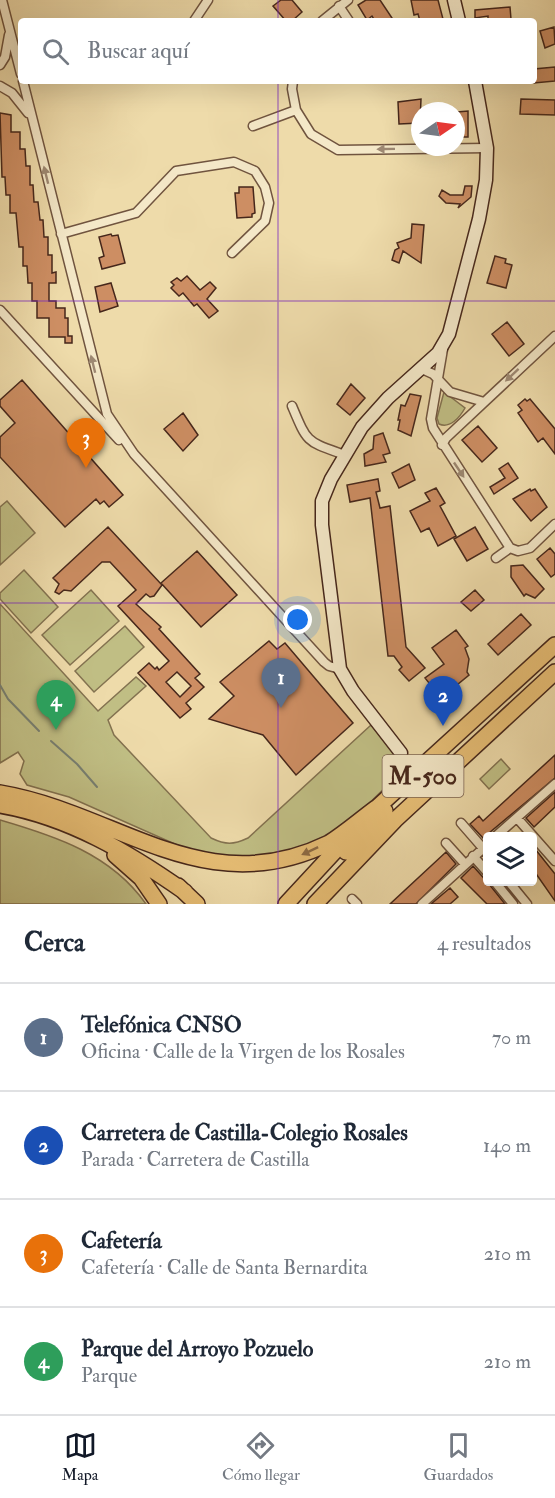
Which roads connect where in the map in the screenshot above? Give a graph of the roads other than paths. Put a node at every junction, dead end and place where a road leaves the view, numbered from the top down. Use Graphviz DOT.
graph roads {
  1 [pos="2,0"];
  2 [pos="208,0"];
  3 [pos="348,0"];
  4 [pos="454,0"];
  5 [pos="339,6"];
  6 [pos="196,18"];
  7 [pos="325,18"];
  8 [pos="347,18"];
  9 [pos="458,18"];
  10 [pos="9,26"];
  11 [pos="18,62"];
  12 [pos="0,65"];
  13 [pos="24,84"];
  14 [pos="293,84"];
  15 [pos="476,84"];
  16 [pos="0,86"];
  17 [pos="296,110"];
  18 [pos="32,118"];
  19 [pos="253,126"];
  20 [pos="487,148"];
  21 [pos="61,234"];
  22 [pos="232,253"];
  23 [pos="0,310"];
  24 [pos="555,336"];
  25 [pos="443,346"];
  26 [pos="418,372"];
  27 [pos="437,381"];
  28 [pos="100,392"];
  29 [pos="81,398"];
  30 [pos="484,402"];
  31 [pos="292,406"];
  32 [pos="442,445"];
  33 [pos="134,454"];
  34 [pos="345,455"];
  35 [pos="555,524"];
  36 [pos="510,548"];
  37 [pos="496,558"];
  38 [pos="555,645"];
  39 [pos="555,654"];
  40 [pos="340,669"];
  41 [pos="550,676"];
  42 [pos="401,753"];
  43 [pos="430,757"];
  44 [pos="555,784"];
  45 [pos="396,789"];
  46 [pos="0,793"];
  47 [pos="0,805"];
  48 [pos="376,808"];
  49 [pos="517,818"];
  50 [pos="72,820"];
  51 [pos="461,823"];
  52 [pos="502,832"];
  53 [pos="446,843"];
  54 [pos="483,846"];
  55 [pos="483,851"];
  56 [pos="473,856"];
  57 [pos="555,861"];
  58 [pos="465,864"];
  59 [pos="483,867"];
  60 [pos="498,886"];
  61 [pos="512,886"];
  62 [pos="159,904"];
  63 [pos="196,904"];
  64 [pos="286,904"];
  65 [pos="297,904"];
  66 [pos="315,904"];
  67 [pos="422,904"];
  68 [pos="513,904"];
  69 [pos="527,904"];
  1 -- 10 [label="street"];
  2 -- 6 [label="street"];
  3 -- 5 [label="street"];
  4 -- 9 [label="street"];
  5 -- 7 [label="street"];
  5 -- 8 [label="street"];
  10 -- 11 [label="street"];
  10 -- 12 [label="street"];
  13 -- 18 [label="street"];
  14 -- 17 [label="street"];
  15 -- 20 [label="street"];
  16 -- 18 [label="street"];
  17 -- 19 [label="street"];
  20 -- 17 [label="street, one-way"];
  21 -- 18 [label="street, one-way"];
  20 -- 25 [label="street"];
  21 -- 22 [label="street"];
  28 -- 21 [label="street, one-way"];
  23 -- 29 [label="street"];
  24 -- 30 [label="street, one-way"];
  25 -- 26 [label="street"];
  25 -- 27 [label="street"];
  26 -- 27 [label="street"];
  26 -- 34 [label="street"];
  27 -- 30 [label="street"];
  27 -- 32 [label="street"];
  28 -- 29 [label="street"];
  28 -- 33 [label="street"];
  29 -- 33 [label="street"];
  30 -- 32 [label="street"];
  31 -- 34 [label="street"];
  32 -- 36 [label="street, one-way"];
  33 -- 40 [label="street"];
  34 -- 40 [label="street"];
  35 -- 36 [label="street"];
  36 -- 37 [label="street"];
  38 -- 43 [label="highway, M-500"];
  39 -- 65 [label="highway, M-500"];
  40 -- 42 [label="street"];
  41 -- 66 [label="highway, M-500"];
  42 -- 43 [label="street"];
  42 -- 45 [label="street"];
  43 -- 45 [label="highway, M-500"];
  44 -- 49 [label="street"];
  45 -- 48 [label="highway, M-500"];
  46 -- 50 [label="highway"];
  47 -- 50 [label="highway"];
  48 -- 50 [label="highway, M-500, one-way"];
  48 -- 64 [label="highway, M-500"];
  49 -- 52 [label="street"];
  49 -- 57 [label="street"];
  50 -- 62 [label="highway"];
  50 -- 63 [label="highway"];
  51 -- 54 [label="street"];
  53 -- 58 [label="street"];
  55 -- 56 [label="street"];
  56 -- 58 [label="street"];
  56 -- 59 [label="street"];
  58 -- 67 [label="street"];
  60 -- 68 [label="street"];
  61 -- 69 [label="street"];
}
